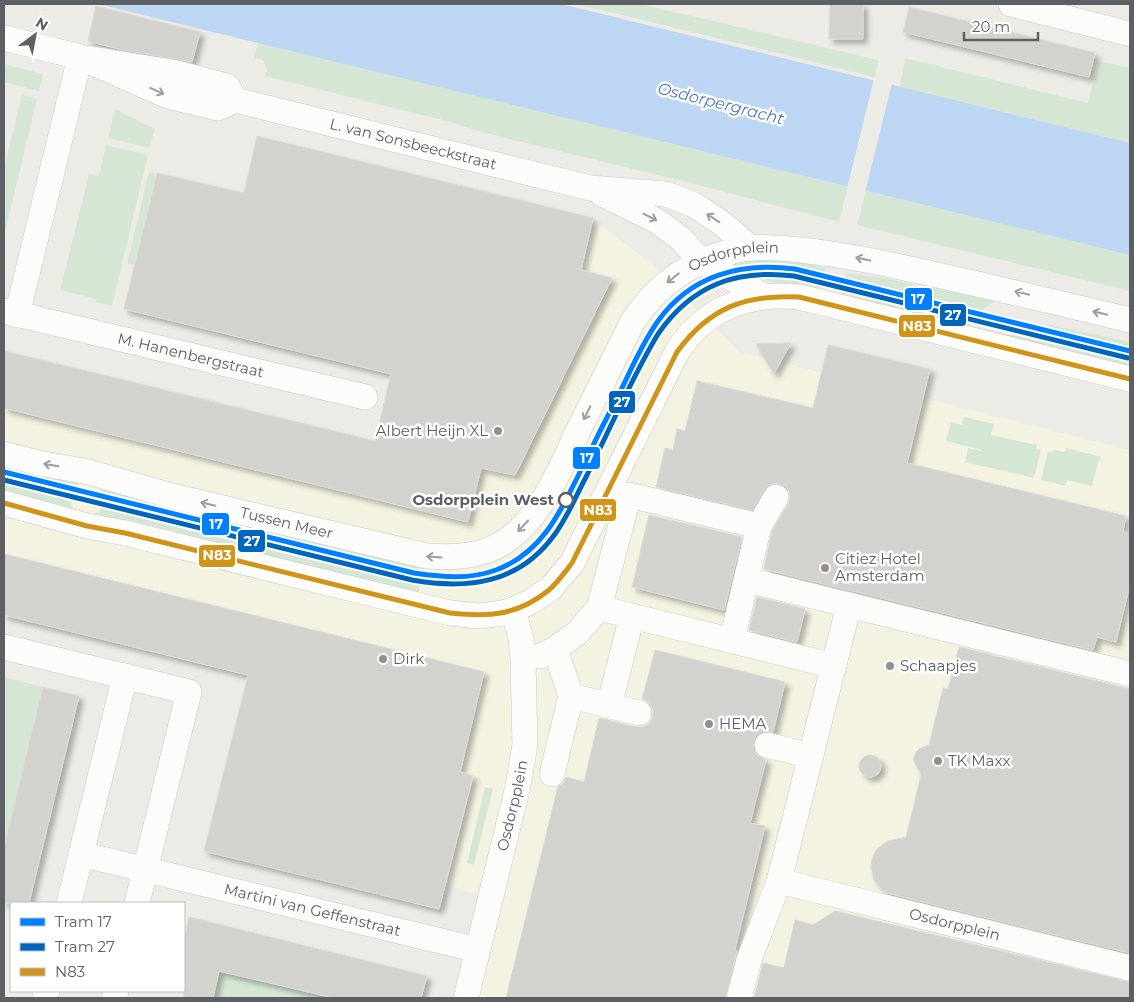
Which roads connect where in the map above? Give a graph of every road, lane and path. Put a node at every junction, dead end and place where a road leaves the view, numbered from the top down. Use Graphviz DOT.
graph roads {
  1 [pos="1011,4"];
  2 [pos="1130,34"];
  3 [pos="4,38"];
  4 [pos="80,57"];
  5 [pos="590,188"];
  6 [pos="751,248"];
  7 [pos="701,261"];
  8 [pos="764,296"];
  9 [pos="10,313"];
  10 [pos="1130,320"];
  11 [pos="1130,379"];
  12 [pos="365,397"];
  13 [pos="4,454"];
  14 [pos="776,498"];
  15 [pos="4,503"];
  16 [pos="760,526"];
  17 [pos="483,552"];
  18 [pos="747,580"];
  19 [pos="849,605"];
  20 [pos="599,608"];
  21 [pos="513,610"];
  22 [pos="632,616"];
  23 [pos="732,640"];
  24 [pos="4,646"];
  25 [pos="834,666"];
  26 [pos="1130,674"];
  27 [pos="125,676"];
  28 [pos="571,696"];
  29 [pos="609,706"];
  30 [pos="639,713"];
  31 [pos="766,745"];
  32 [pos="811,756"];
  33 [pos="552,774"];
  34 [pos="81,854"];
  35 [pos="146,870"];
  36 [pos="779,881"];
  37 [pos="69,902"];
  38 [pos="137,902"];
  39 [pos="478,950"];
  40 [pos="1130,968"];
  41 [pos="466,998"];
  42 [pos="739,998"];
  1 -- 2 [label="street"];
  3 -- 4 [label="street, L. van Sonsbeeckstraat"];
  4 -- 5 [label="street, L. van Sonsbeeckstraat"];
  4 -- 9 [label="street, M. Hanenbergstraat"];
  6 -- 5 [label="street, L. van Sonsbeeckstraat, one-way"];
  5 -- 7 [label="street, L. van Sonsbeeckstraat, one-way"];
  6 -- 7 [label="street, Osdorpplein"];
  10 -- 6 [label="street, Osdorpplein, one-way"];
  7 -- 8 [label="street, L. van Sonsbeeckstraat"];
  7 -- 17 [label="street, Osdorpplein, one-way"];
  8 -- 11 [label="street"];
  8 -- 21 [label="street"];
  9 -- 12 [label="street, M. Hanenbergstraat"];
  17 -- 13 [label="street, Tussen Meer, one-way"];
  14 -- 16 [label="street"];
  15 -- 21 [label="street"];
  16 -- 18 [label="street"];
  16 -- 20 [label="street"];
  18 -- 19 [label="street"];
  18 -- 23 [label="street"];
  19 -- 25 [label="street"];
  19 -- 26 [label="street"];
  20 -- 22 [label="street"];
  20 -- 28 [label="street"];
  21 -- 39 [label="street, Osdorpplein"];
  22 -- 23 [label="street"];
  22 -- 29 [label="street"];
  23 -- 25 [label="street"];
  24 -- 27 [label="street"];
  25 -- 32 [label="street"];
  27 -- 34 [label="street"];
  27 -- 35 [label="street"];
  28 -- 29 [label="street"];
  28 -- 33 [label="street, Osdorpplein"];
  29 -- 30 [label="street"];
  31 -- 32 [label="street"];
  32 -- 36 [label="street"];
  34 -- 35 [label="street, Martini van Geffenstraat"];
  34 -- 37 [label="street"];
  35 -- 38 [label="street"];
  35 -- 39 [label="street, Martini van Geffenstraat"];
  36 -- 40 [label="street, Osdorpplein"];
  36 -- 42 [label="street"];
  39 -- 41 [label="street, Osdorpplein"];
}
